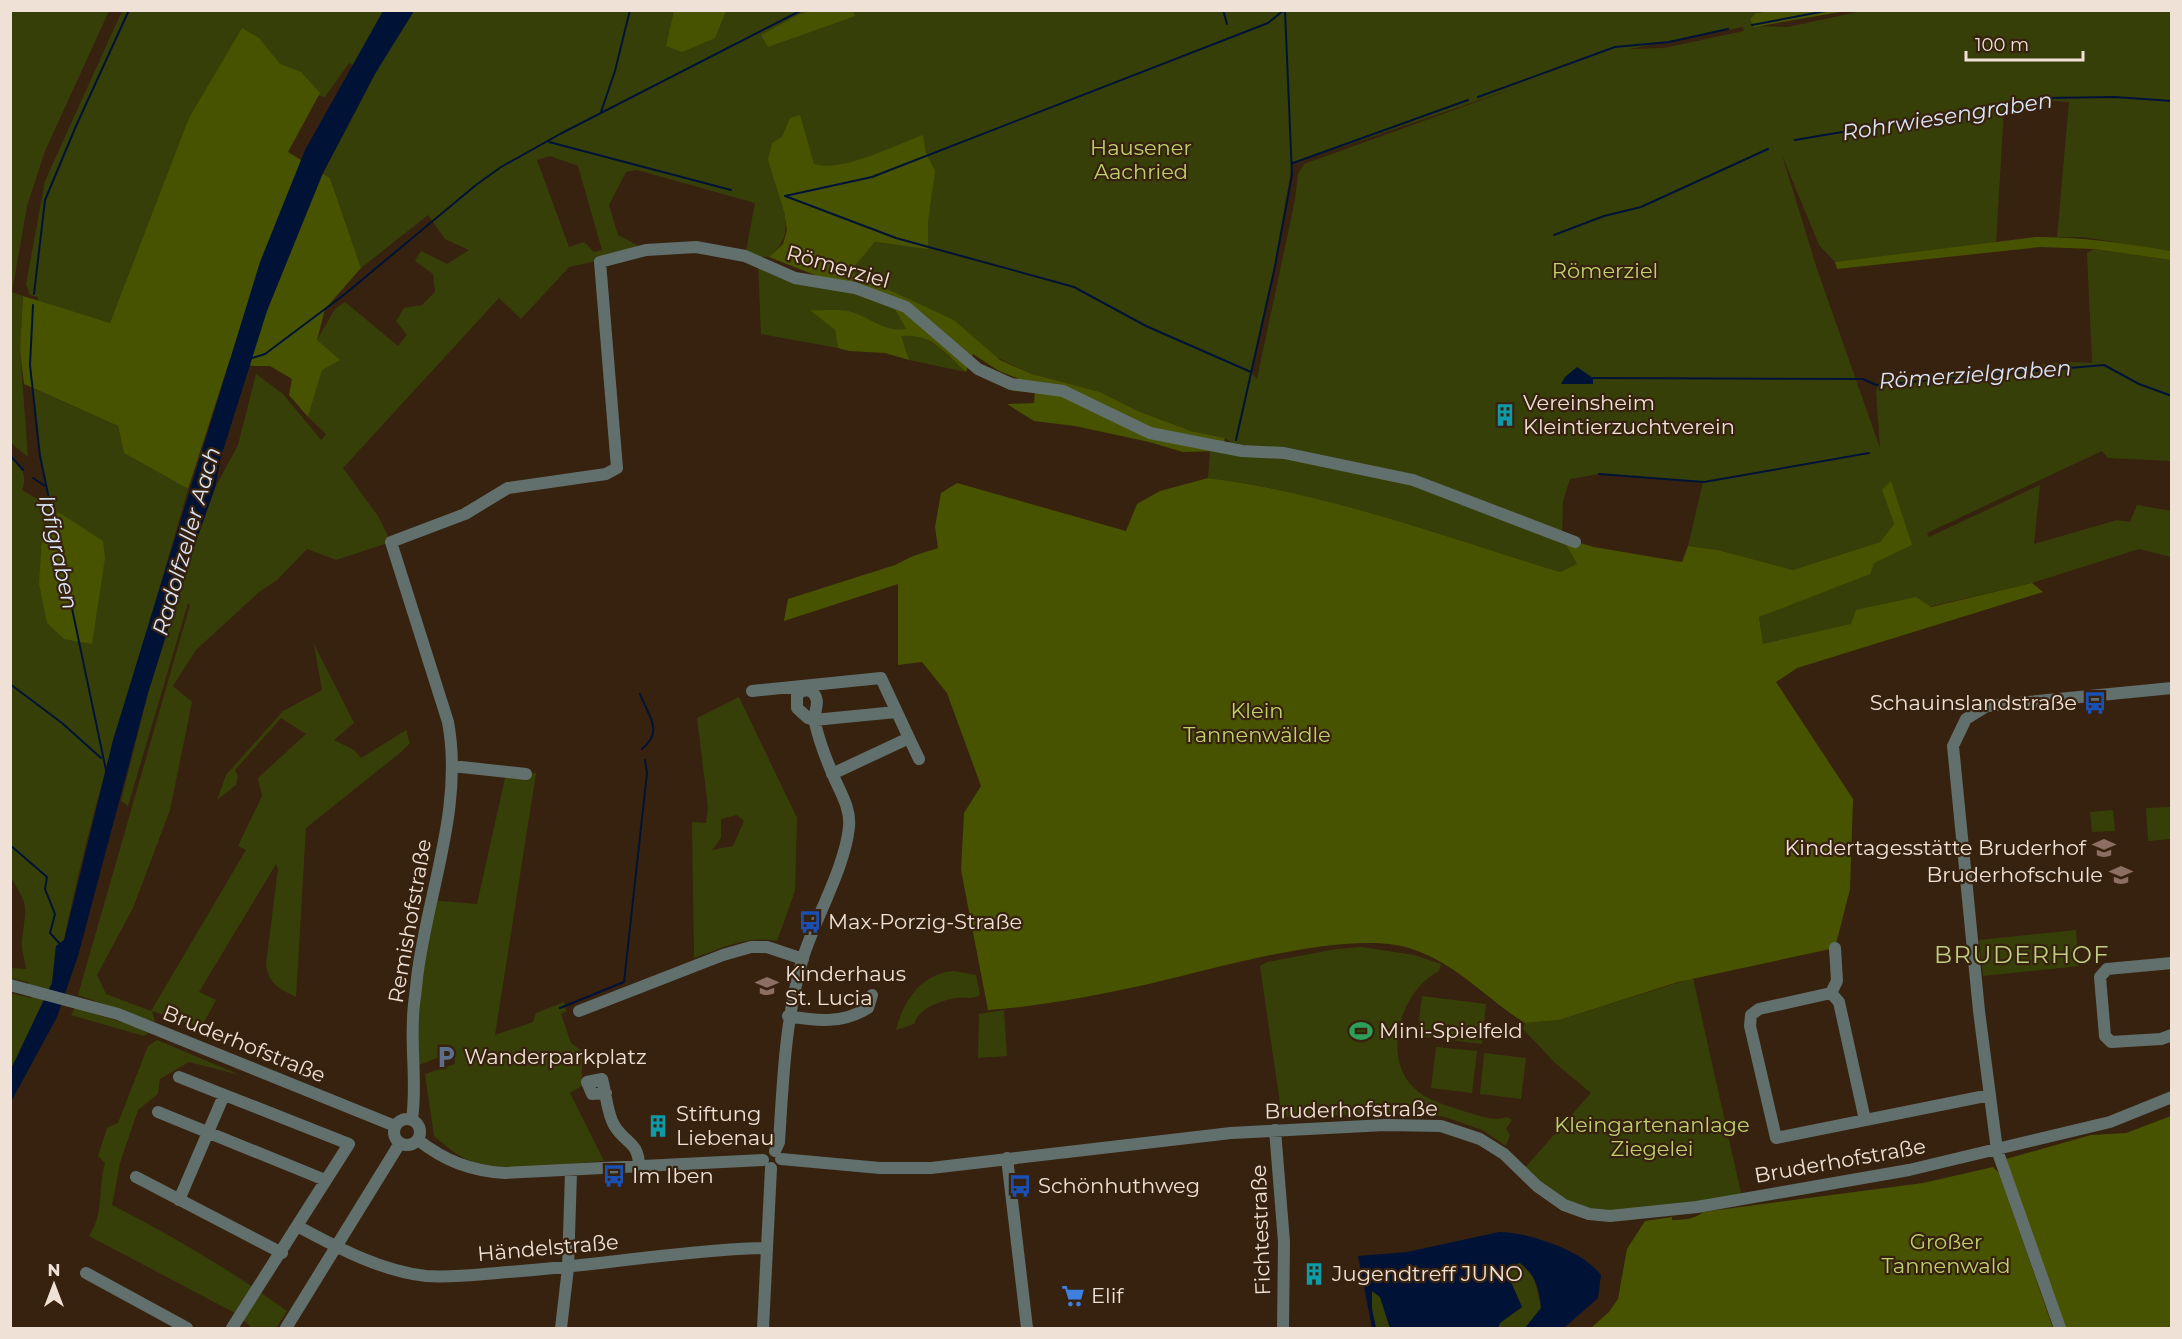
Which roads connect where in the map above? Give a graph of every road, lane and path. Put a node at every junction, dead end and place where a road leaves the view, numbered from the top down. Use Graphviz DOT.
graph roads {
  1 [pos="391,542"];
  2 [pos="1575,542"];
  3 [pos="811,688"];
  4 [pos="2172,688"];
  5 [pos="752,691"];
  6 [pos="896,712"];
  7 [pos="814,720"];
  8 [pos="909,738"];
  9 [pos="919,759"];
  10 [pos="452,766"];
  11 [pos="526,774"];
  12 [pos="832,774"];
  13 [pos="1835,948"];
  14 [pos="803,959"];
  15 [pos="2172,963"];
  16 [pos="10,985"];
  17 [pos="1831,993"];
  18 [pos="872,995"];
  19 [pos="579,1011"];
  20 [pos="788,1016"];
  21 [pos="2172,1035"];
  22 [pos="179,1077"];
  23 [pos="606,1093"];
  24 [pos="224,1095"];
  25 [pos="1990,1095"];
  26 [pos="2172,1097"];
  27 [pos="158,1112"];
  28 [pos="412,1119"];
  29 [pos="1865,1120"];
  30 [pos="395,1126"];
  31 [pos="1275,1130"];
  32 [pos="208,1132"];
  33 [pos="418,1140"];
  34 [pos="400,1143"];
  35 [pos="1997,1150"];
  36 [pos="778,1155"];
  37 [pos="1007,1158"];
  38 [pos="767,1164"];
  39 [pos="639,1167"];
  40 [pos="571,1172"];
  41 [pos="136,1177"];
  42 [pos="325,1180"];
  43 [pos="179,1200"];
  44 [pos="299,1227"];
  45 [pos="337,1247"];
  46 [pos="767,1248"];
  47 [pos="282,1253"];
  48 [pos="568,1268"];
  49 [pos="86,1273"];
  50 [pos="187,1329"];
  51 [pos="232,1329"];
  52 [pos="286,1329"];
  53 [pos="561,1329"];
  54 [pos="763,1329"];
  55 [pos="1027,1329"];
  56 [pos="1283,1329"];
  57 [pos="2060,1329"];
  1 -- 2 [label="street, Römerziel"];
  1 -- 10 [label="street, Remishofstraße"];
  3 -- 5 [label="street"];
  3 -- 6 [label="street"];
  3 -- 7 [label="street"];
  3 -- 7 [label="street"];
  4 -- 25 [label="street"];
  6 -- 7 [label="street"];
  6 -- 8 [label="street"];
  7 -- 12 [label="street"];
  8 -- 9 [label="street"];
  8 -- 12 [label="street"];
  10 -- 11 [label="street"];
  10 -- 28 [label="street, Remishofstraße"];
  12 -- 14 [label="street"];
  13 -- 17 [label="street"];
  14 -- 19 [label="street"];
  14 -- 20 [label="street"];
  15 -- 21 [label="street"];
  16 -- 30 [label="street, Bruderhofstraße"];
  17 -- 29 [label="street"];
  17 -- 29 [label="street"];
  18 -- 20 [label="street"];
  20 -- 36 [label="street"];
  22 -- 24 [label="street"];
  23 -- 39 [label="street"];
  24 -- 32 [label="street"];
  24 -- 42 [label="street"];
  25 -- 29 [label="street"];
  25 -- 35 [label="street"];
  26 -- 35 [label="street, Bruderhofstraße"];
  27 -- 32 [label="street"];
  28 -- 30 [label="street"];
  28 -- 33 [label="street"];
  30 -- 34 [label="street"];
  31 -- 35 [label="street, Bruderhofstraße"];
  31 -- 37 [label="street, Bruderhofstraße"];
  31 -- 56 [label="street, Fichtestraße"];
  32 -- 42 [label="street"];
  32 -- 43 [label="street"];
  33 -- 34 [label="street"];
  33 -- 40 [label="street"];
  34 -- 45 [label="street"];
  35 -- 57 [label="street"];
  36 -- 37 [label="street, Bruderhofstraße"];
  36 -- 38 [label="street"];
  37 -- 55 [label="street"];
  38 -- 39 [label="street"];
  38 -- 46 [label="street"];
  39 -- 40 [label="street"];
  40 -- 48 [label="street"];
  41 -- 43 [label="street"];
  42 -- 44 [label="street"];
  43 -- 47 [label="street"];
  44 -- 45 [label="street, Händelstraße"];
  44 -- 47 [label="street"];
  45 -- 48 [label="street, Händelstraße"];
  45 -- 52 [label="street"];
  46 -- 48 [label="street, Händelstraße"];
  46 -- 54 [label="street"];
  47 -- 51 [label="street"];
  48 -- 53 [label="street"];
  49 -- 50 [label="street"];
}
